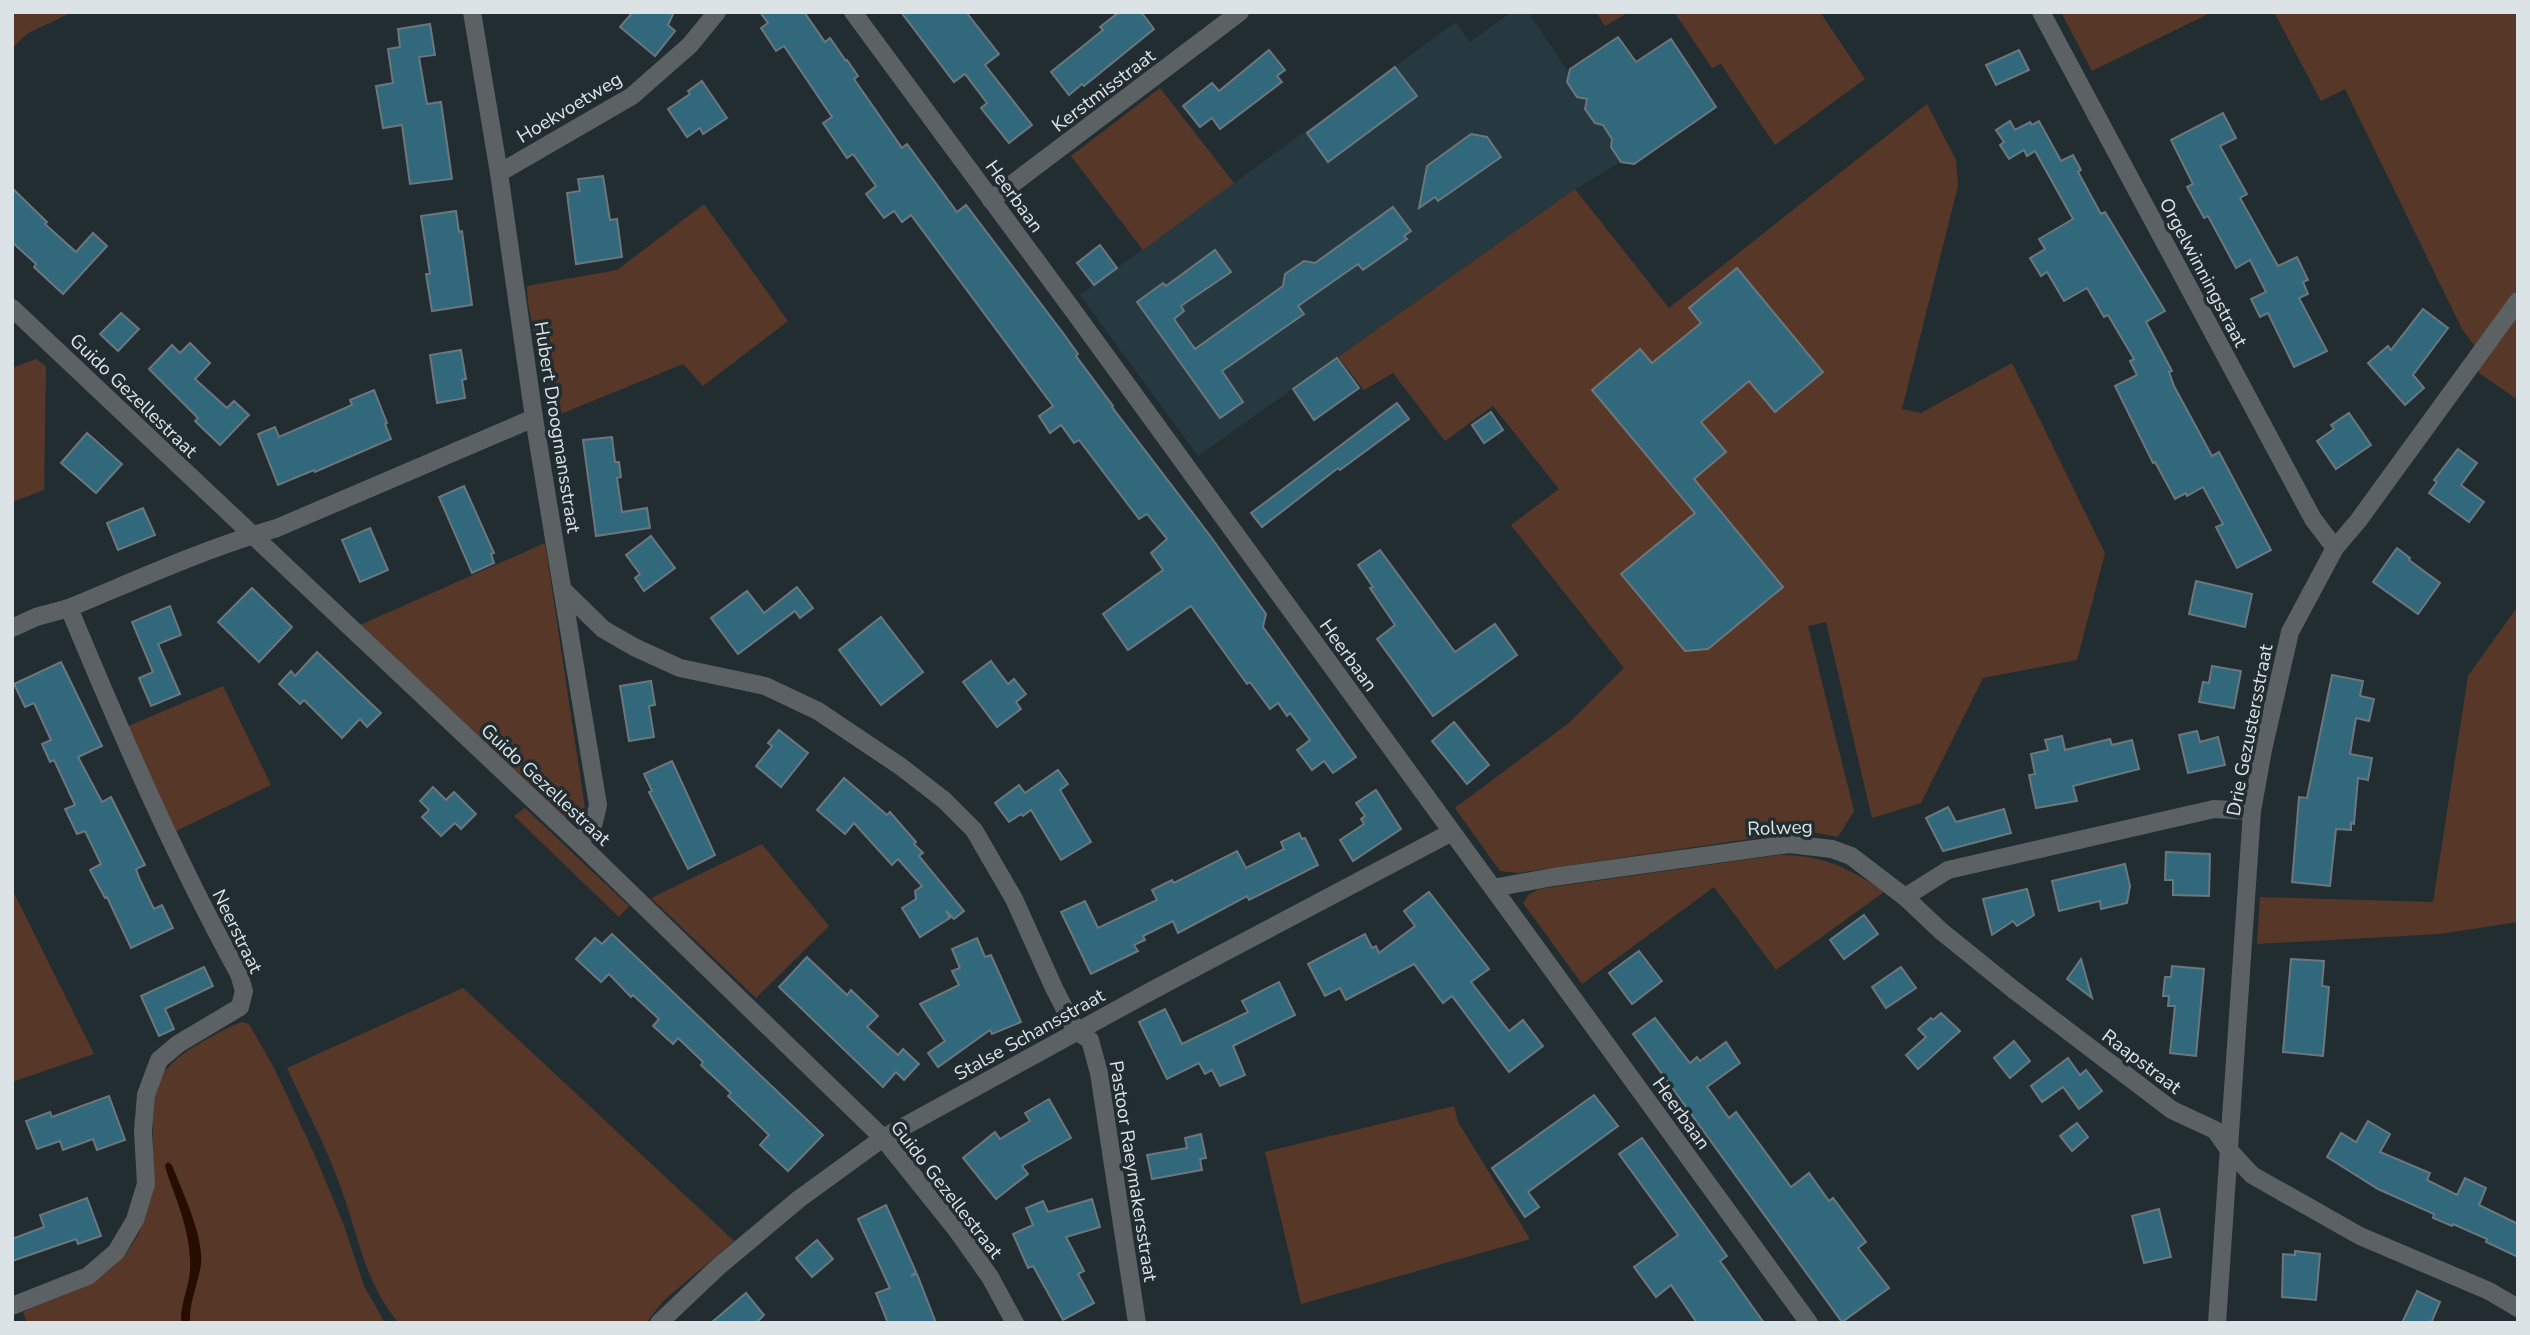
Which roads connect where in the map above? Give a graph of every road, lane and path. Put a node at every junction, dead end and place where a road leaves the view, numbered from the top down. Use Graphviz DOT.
graph roads {
  1 [pos="472,12"];
  2 [pos="717,12"];
  3 [pos="853,12"];
  4 [pos="1240,12"];
  5 [pos="2041,12"];
  6 [pos="499,173"];
  7 [pos="991,200"];
  8 [pos="2518,301"];
  9 [pos="12,308"];
  10 [pos="534,418"];
  11 [pos="251,535"];
  12 [pos="2335,548"];
  13 [pos="562,589"];
  14 [pos="69,608"];
  15 [pos="12,628"];
  16 [pos="2252,811"];
  17 [pos="1452,832"];
  18 [pos="579,843"];
  19 [pos="1493,888"];
  20 [pos="1905,897"];
  21 [pos="1076,1031"];
  22 [pos="883,1138"];
  23 [pos="2229,1150"];
  24 [pos="12,1306"];
  25 [pos="2518,1308"];
  26 [pos="659,1323"];
  27 [pos="1014,1323"];
  28 [pos="1137,1323"];
  29 [pos="1809,1323"];
  30 [pos="2217,1323"];
  1 -- 6 [label="street, Hubert Droogmansstraat"];
  2 -- 6 [label="street, Hoekvoetweg"];
  3 -- 7 [label="street, Heerbaan"];
  4 -- 7 [label="street, Kerstmisstraat"];
  5 -- 12 [label="street, Orgelwinningstraat"];
  6 -- 10 [label="street, Hubert Droogmansstraat"];
  7 -- 17 [label="street, Heerbaan"];
  8 -- 12 [label="street, Drie Gezustersstraat"];
  9 -- 11 [label="street, Guido Gezellestraat"];
  10 -- 11 [label="street"];
  10 -- 13 [label="street, Hubert Droogmansstraat"];
  11 -- 14 [label="street"];
  11 -- 18 [label="street, Guido Gezellestraat"];
  12 -- 16 [label="street, Drie Gezustersstraat"];
  13 -- 18 [label="street, Hubert Droogmansstraat"];
  13 -- 21 [label="street, Pastoor Raeymakersstraat"];
  14 -- 15 [label="street"];
  14 -- 24 [label="street, Neerstraat"];
  16 -- 20 [label="street"];
  16 -- 23 [label="street, Drie Gezustersstraat"];
  17 -- 19 [label="street, Heerbaan"];
  17 -- 21 [label="street, Stalse Schansstraat"];
  18 -- 22 [label="street, Guido Gezellestraat"];
  19 -- 20 [label="street, Rolweg"];
  19 -- 29 [label="street, Heerbaan"];
  20 -- 23 [label="street, Raapstraat"];
  21 -- 22 [label="street, Stalse Schansstraat"];
  21 -- 28 [label="street, Pastoor Raeymakersstraat"];
  22 -- 26 [label="street, Stalse Schansstraat"];
  22 -- 27 [label="street, Guido Gezellestraat"];
  23 -- 25 [label="street, Raapstraat"];
  23 -- 30 [label="street, Drie Gezustersstraat"];
}
